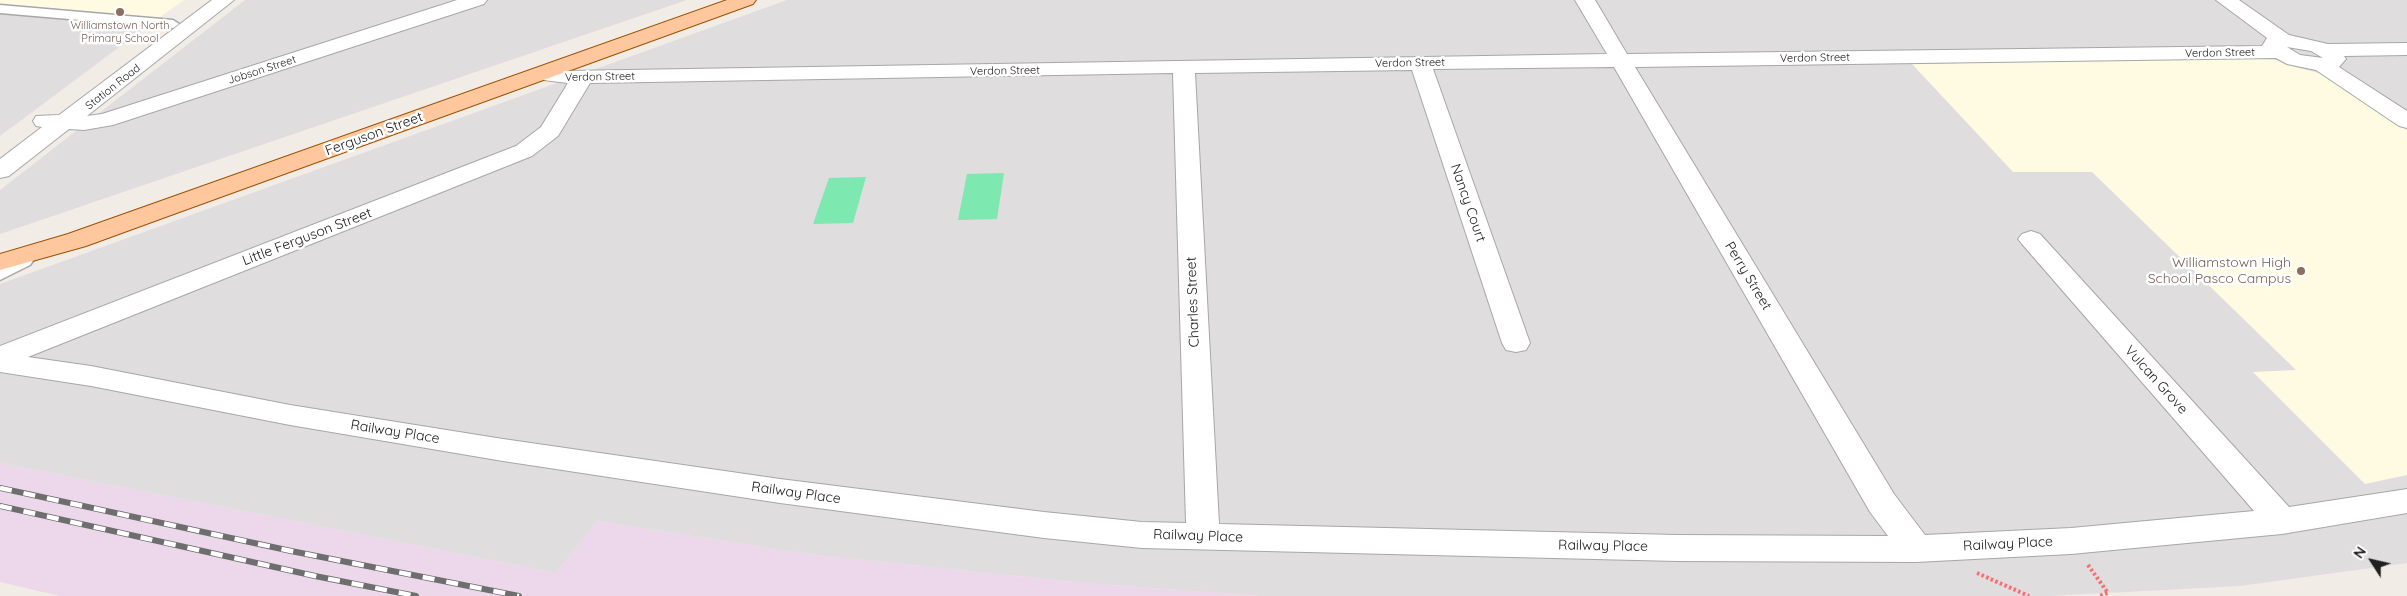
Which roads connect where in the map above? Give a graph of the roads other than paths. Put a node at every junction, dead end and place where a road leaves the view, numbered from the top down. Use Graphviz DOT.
graph roads {
  1 [pos="205,0"];
  2 [pos="224,0"];
  3 [pos="477,0"];
  4 [pos="708,0"];
  5 [pos="746,0"];
  6 [pos="1585,0"];
  7 [pos="2226,0"];
  8 [pos="0,9"];
  9 [pos="183,24"];
  10 [pos="2280,46"];
  11 [pos="2407,49"];
  12 [pos="2324,57"];
  13 [pos="1621,61"];
  14 [pos="1420,63"];
  15 [pos="536,68"];
  16 [pos="1184,68"];
  17 [pos="583,77"];
  18 [pos="44,121"];
  19 [pos="2407,121"];
  20 [pos="67,122"];
  21 [pos="0,154"];
  22 [pos="0,171"];
  23 [pos="2031,239"];
  24 [pos="0,248"];
  25 [pos="30,254"];
  26 [pos="0,262"];
  27 [pos="0,275"];
  28 [pos="1516,343"];
  29 [pos="0,357"];
  30 [pos="0,362"];
  31 [pos="2407,501"];
  32 [pos="2282,521"];
  33 [pos="1203,536"];
  34 [pos="1916,549"];
  1 -- 9 [label="street, Station Road"];
  2 -- 9 [label="street, Station Road"];
  3 -- 20 [label="street, Jobson Street"];
  4 -- 15 [label="main road, Ferguson Street"];
  5 -- 15 [label="main road, Ferguson Street"];
  6 -- 13 [label="street, Perry Street"];
  7 -- 10 [label="street"];
  8 -- 9 [label="lane"];
  9 -- 18 [label="street, Station Road"];
  9 -- 20 [label="street, Station Road"];
  10 -- 12 [label="street"];
  10 -- 13 [label="street, Verdon Street"];
  11 -- 12 [label="street"];
  12 -- 19 [label="street"];
  13 -- 14 [label="street, Verdon Street"];
  13 -- 34 [label="street, Perry Street"];
  14 -- 16 [label="street, Verdon Street"];
  14 -- 28 [label="street, Nancy Court"];
  15 -- 17 [label="street, Verdon Street"];
  15 -- 24 [label="main road, Ferguson Street"];
  15 -- 25 [label="main road, Ferguson Street"];
  16 -- 17 [label="street, Verdon Street"];
  16 -- 33 [label="street, Charles Street"];
  17 -- 29 [label="street, Little Ferguson Street"];
  18 -- 20 [label="street, Jobson Street"];
  18 -- 21 [label="street, Station Road"];
  20 -- 22 [label="street, Station Road"];
  23 -- 32 [label="street, Vulcan Grove"];
  25 -- 26 [label="main road, Ferguson Street"];
  25 -- 27 [label="lane"];
  30 -- 33 [label="street, Railway Place"];
  31 -- 32 [label="street, Railway Place"];
  32 -- 34 [label="street, Railway Place"];
  33 -- 34 [label="street, Railway Place"];
}
